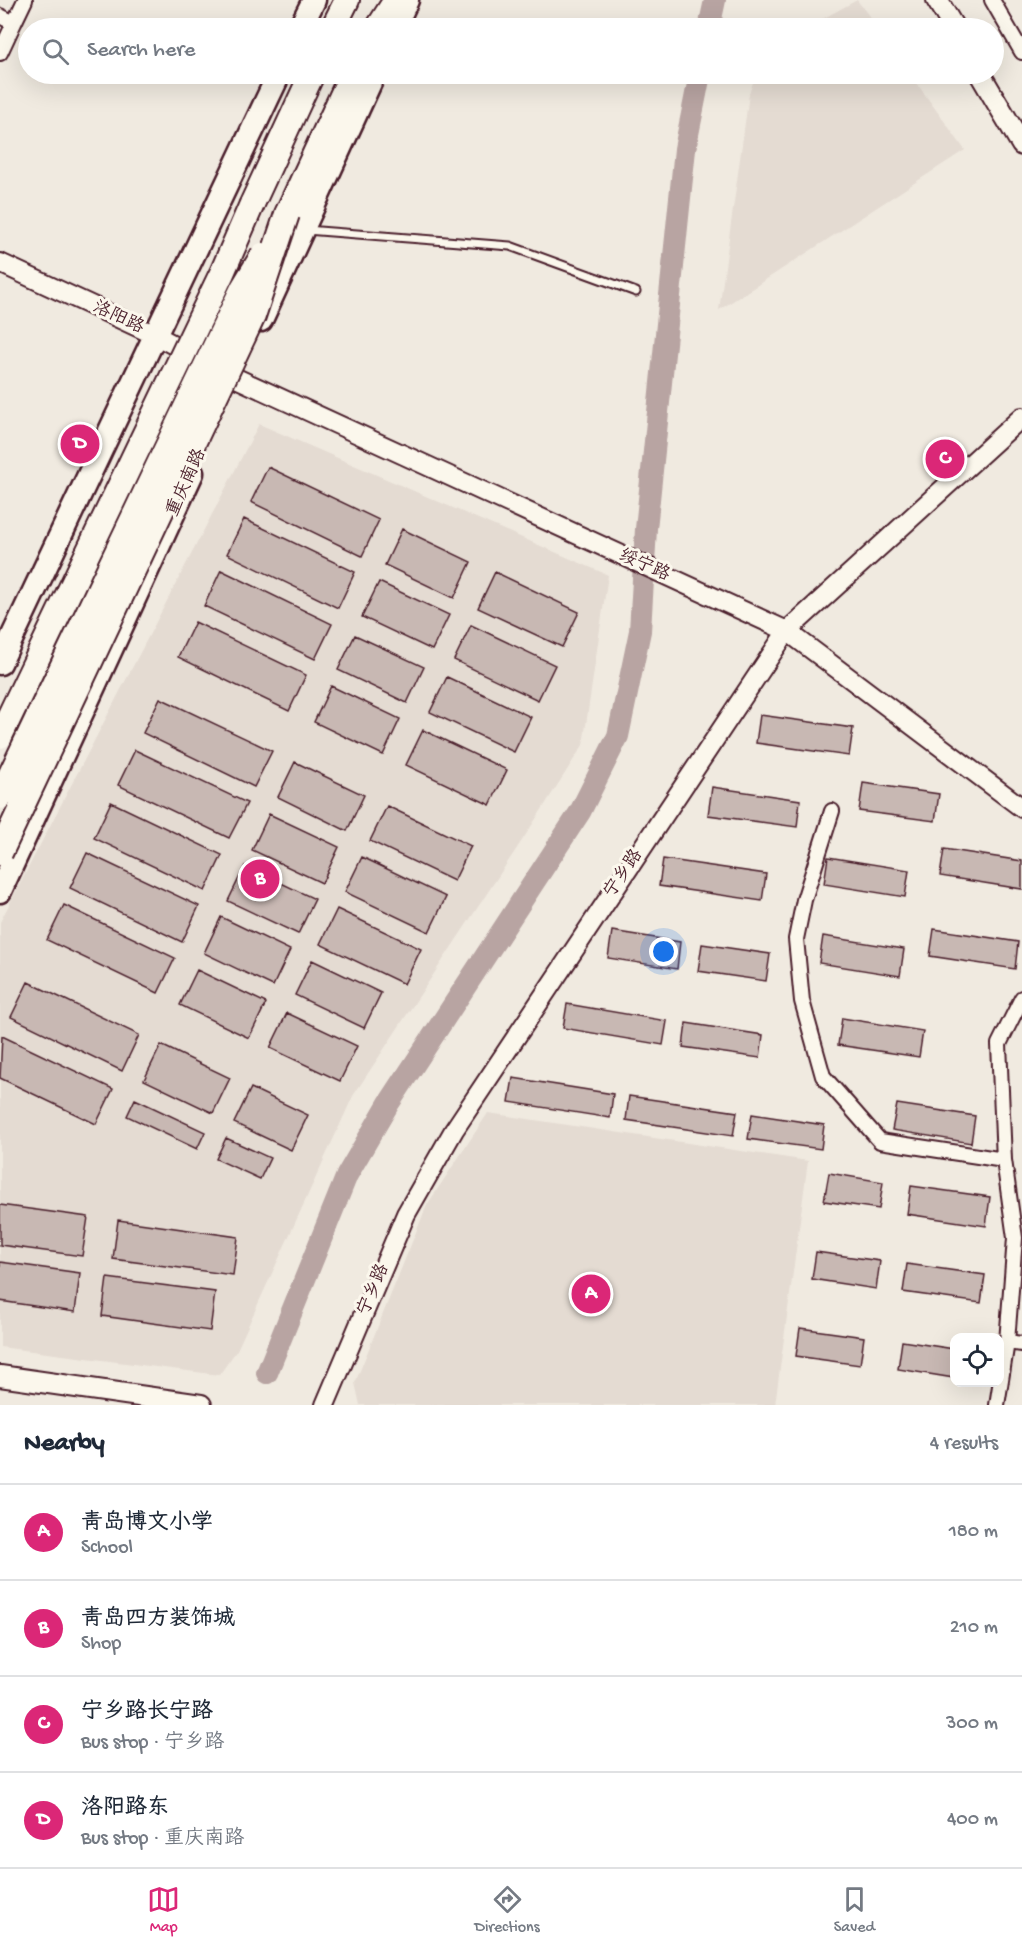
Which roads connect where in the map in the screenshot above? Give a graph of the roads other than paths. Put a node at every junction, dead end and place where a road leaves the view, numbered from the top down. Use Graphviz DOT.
graph roads {
  1 [pos="25,0"];
  2 [pos="314,0"];
  3 [pos="347,0"];
  4 [pos="386,0"];
  5 [pos="396,0"];
  6 [pos="407,0"];
  7 [pos="937,0"];
  8 [pos="952,0"];
  9 [pos="992,0"];
  10 [pos="0,16"];
  11 [pos="305,18"];
  12 [pos="338,18"];
  13 [pos="378,18"];
  14 [pos="384,18"];
  15 [pos="399,18"];
  16 [pos="948,18"];
  17 [pos="963,18"];
  18 [pos="1002,18"];
  19 [pos="1004,21"];
  20 [pos="14,23"];
  21 [pos="1022,52"];
  22 [pos="0,53"];
  23 [pos="274,84"];
  24 [pos="307,84"];
  25 [pos="348,84"];
  26 [pos="369,84"];
  27 [pos="986,84"];
  28 [pos="1001,84"];
  29 [pos="1022,120"];
  30 [pos="1022,145"];
  31 [pos="252,204"];
  32 [pos="295,222"];
  33 [pos="0,263"];
  34 [pos="636,292"];
  35 [pos="157,336"];
  36 [pos="234,377"];
  37 [pos="1022,417"];
  38 [pos="787,631"];
  39 [pos="0,663"];
  40 [pos="0,703"];
  41 [pos="0,736"];
  42 [pos="0,797"];
  43 [pos="1022,808"];
  44 [pos="832,811"];
  45 [pos="0,853"];
  46 [pos="0,891"];
  47 [pos="1022,998"];
  48 [pos="1004,1160"];
  49 [pos="1007,1342"];
  50 [pos="1022,1344"];
  51 [pos="0,1376"];
  52 [pos="201,1405"];
  53 [pos="325,1405"];
  54 [pos="997,1405"];
  1 -- 20 [label="street"];
  2 -- 11 [label="main road"];
  3 -- 12 [label="highway"];
  4 -- 13 [label="highway"];
  5 -- 14 [label="highway"];
  6 -- 15 [label="main road"];
  7 -- 16 [label="main road"];
  8 -- 17 [label="main road"];
  9 -- 18 [label="street"];
  10 -- 20 [label="street"];
  19 -- 21 [label="street"];
  20 -- 22 [label="street"];
  23 -- 35 [label="main road"];
  24 -- 31 [label="highway"];
  25 -- 32 [label="highway"];
  26 -- 32 [label="main road, 重庆南路"];
  27 -- 30 [label="main road"];
  28 -- 29 [label="main road"];
  31 -- 40 [label="highway, bridge"];
  31 -- 41 [label="highway, bridge"];
  32 -- 34 [label="lane"];
  32 -- 36 [label="main road, 重庆南路"];
  32 -- 42 [label="highway, bridge"];
  32 -- 45 [label="highway, bridge"];
  33 -- 35 [label="street, 洛阳路"];
  35 -- 36 [label="street, 洛阳路"];
  35 -- 39 [label="main road"];
  36 -- 38 [label="street, 绥宁路"];
  36 -- 46 [label="main road, 重庆南路"];
  37 -- 38 [label="street, 宁乡路"];
  38 -- 43 [label="street, 绥宁路"];
  38 -- 53 [label="street, 宁乡路"];
  44 -- 48 [label="street"];
  47 -- 48 [label="street"];
  48 -- 49 [label="street"];
  49 -- 50 [label="street"];
  49 -- 54 [label="street"];
  51 -- 52 [label="main road"];
}
